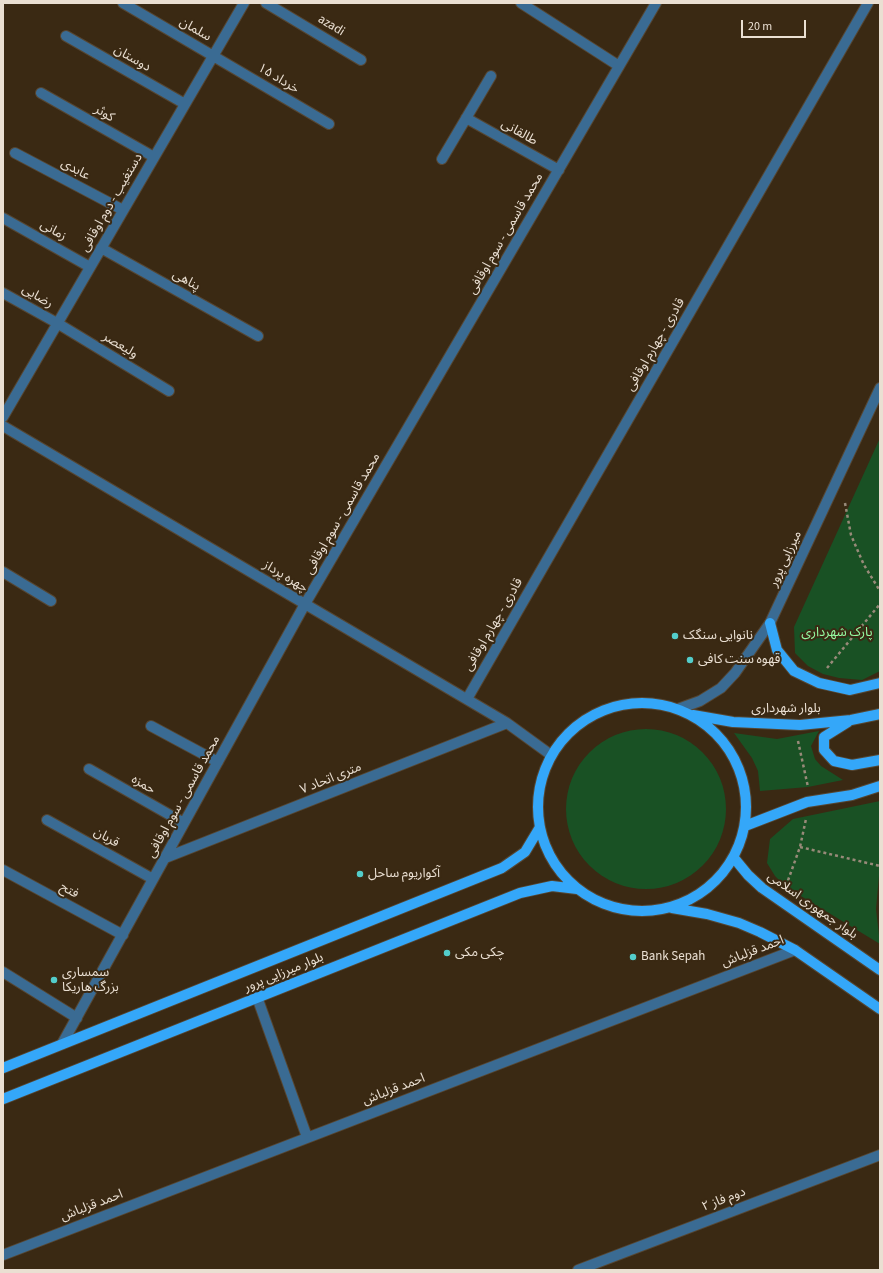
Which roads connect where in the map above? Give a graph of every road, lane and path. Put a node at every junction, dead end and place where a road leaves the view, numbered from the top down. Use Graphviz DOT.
graph roads {
  1 [pos="123,3"];
  2 [pos="244,3"];
  3 [pos="266,3"];
  4 [pos="521,3"];
  5 [pos="655,3"];
  6 [pos="868,3"];
  7 [pos="66,36"];
  8 [pos="213,56"];
  9 [pos="361,60"];
  10 [pos="619,66"];
  11 [pos="491,76"];
  12 [pos="41,93"];
  13 [pos="185,104"];
  14 [pos="466,118"];
  15 [pos="329,124"];
  16 [pos="15,153"];
  17 [pos="154,157"];
  18 [pos="442,159"];
  19 [pos="559,170"];
  20 [pos="123,210"];
  21 [pos="3,218"];
  22 [pos="101,248"];
  23 [pos="90,267"];
  24 [pos="3,293"];
  25 [pos="57,323"];
  26 [pos="258,336"];
  27 [pos="169,391"];
  28 [pos="879,392"];
  29 [pos="3,417"];
  30 [pos="3,426"];
  31 [pos="839,476"];
  32 [pos="3,572"];
  33 [pos="880,590"];
  34 [pos="52,601"];
  35 [pos="305,604"];
  36 [pos="880,604"];
  37 [pos="770,624"];
  38 [pos="819,683"];
  39 [pos="880,683"];
  40 [pos="467,699"];
  41 [pos="678,709"];
  42 [pos="880,714"];
  43 [pos="693,715"];
  44 [pos="851,720"];
  45 [pos="507,723"];
  46 [pos="800,725"];
  47 [pos="151,726"];
  48 [pos="552,755"];
  49 [pos="880,760"];
  50 [pos="218,762"];
  51 [pos="89,769"];
  52 [pos="880,786"];
  53 [pos="807,802"];
  54 [pos="46,820"];
  55 [pos="184,824"];
  56 [pos="745,826"];
  57 [pos="540,827"];
  58 [pos="800,846"];
  59 [pos="165,858"];
  60 [pos="734,858"];
  61 [pos="880,866"];
  62 [pos="3,870"];
  63 [pos="153,879"];
  64 [pos="577,889"];
  65 [pos="780,900"];
  66 [pos="672,908"];
  67 [pos="123,935"];
  68 [pos="795,950"];
  69 [pos="880,970"];
  70 [pos="3,972"];
  71 [pos="257,997"];
  72 [pos="880,1009"];
  73 [pos="76,1018"];
  74 [pos="62,1044"];
  75 [pos="3,1068"];
  76 [pos="3,1100"];
  77 [pos="307,1137"];
  78 [pos="880,1155"];
  79 [pos="3,1255"];
  80 [pos="578,1270"];
  1 -- 8 [label="street, سلمان"];
  2 -- 8 [label="street, دستغیب - دوم اوقافی"];
  3 -- 9 [label="street, azadi"];
  4 -- 10 [label="street"];
  5 -- 10 [label="street, محمد قاسمی - سوم اوقافی"];
  6 -- 40 [label="street, قادری - چهارم اوقافی"];
  7 -- 13 [label="street, دوستان"];
  8 -- 13 [label="street, دستغیب - دوم اوقافی"];
  8 -- 15 [label="street, ۱۵ خرداد"];
  10 -- 19 [label="street, محمد قاسمی - سوم اوقافی"];
  11 -- 14 [label="street"];
  12 -- 17 [label="street, کوثر"];
  13 -- 17 [label="street, دستغیب - دوم اوقافی"];
  14 -- 18 [label="street"];
  14 -- 19 [label="street, طالقانی"];
  16 -- 20 [label="street, عابدی"];
  17 -- 20 [label="street, دستغیب - دوم اوقافی"];
  19 -- 35 [label="street, محمد قاسمی - سوم اوقافی"];
  20 -- 22 [label="street, دستغیب - دوم اوقافی"];
  21 -- 23 [label="street, زمانی"];
  22 -- 23 [label="street, دستغیب - دوم اوقافی"];
  22 -- 26 [label="street, پناهی"];
  23 -- 25 [label="street, دستغیب - دوم اوقافی"];
  24 -- 25 [label="street, رضایی"];
  25 -- 27 [label="street, ولیعصر"];
  25 -- 29 [label="street, دستغیب - دوم اوقافی"];
  28 -- 31 [label="street, میرزایی پرور"];
  30 -- 35 [label="street, چهره پرداز"];
  31 -- 33 [label="path"];
  31 -- 37 [label="street, میرزایی پرور"];
  32 -- 34 [label="street"];
  35 -- 40 [label="street, چهره پرداز"];
  35 -- 50 [label="street, محمد قاسمی - سوم اوقافی"];
  36 -- 38 [label="path"];
  37 -- 38 [label="main road"];
  37 -- 41 [label="street, میرزایی پرور"];
  38 -- 39 [label="main road"];
  40 -- 45 [label="street, چهره پرداز"];
  41 -- 43 [label="main road"];
  41 -- 48 [label="main road"];
  42 -- 44 [label="main road, بلوار شهرداری"];
  43 -- 46 [label="main road, بلوار شهرداری"];
  43 -- 56 [label="main road"];
  44 -- 46 [label="main road, بلوار شهرداری"];
  44 -- 49 [label="main road"];
  45 -- 48 [label="street, چهره پرداز"];
  45 -- 59 [label="street, ۷ متری اتحاد"];
  46 -- 53 [label="path"];
  47 -- 50 [label="street"];
  48 -- 57 [label="main road"];
  50 -- 55 [label="street, محمد قاسمی - سوم اوقافی"];
  51 -- 55 [label="street, حمزه"];
  52 -- 53 [label="main road"];
  53 -- 56 [label="main road"];
  53 -- 58 [label="path"];
  54 -- 63 [label="street, قربان"];
  55 -- 59 [label="street, محمد قاسمی - سوم اوقافی"];
  56 -- 60 [label="main road"];
  57 -- 64 [label="main road"];
  57 -- 74 [label="main road, بلوار میرزایی پرور"];
  58 -- 61 [label="path"];
  58 -- 65 [label="path"];
  59 -- 63 [label="street, محمد قاسمی - سوم اوقافی"];
  60 -- 65 [label="main road, بلوار جمهوری اسلامی"];
  60 -- 66 [label="main road"];
  62 -- 67 [label="street, فتح"];
  63 -- 67 [label="street, محمد قاسمی - سوم اوقافی"];
  64 -- 66 [label="main road"];
  64 -- 71 [label="main road, بلوار میرزایی پرور"];
  65 -- 69 [label="main road, بلوار جمهوری اسلامی"];
  66 -- 68 [label="main road"];
  67 -- 73 [label="street, محمد قاسمی - سوم اوقافی"];
  68 -- 72 [label="main road"];
  68 -- 77 [label="street, احمد قزلباش"];
  70 -- 73 [label="street"];
  71 -- 76 [label="main road, بلوار میرزایی پرور"];
  71 -- 77 [label="street"];
  73 -- 74 [label="street, محمد قاسمی - سوم اوقافی"];
  74 -- 75 [label="main road, بلوار میرزایی پرور"];
  77 -- 79 [label="street, احمد قزلباش"];
  78 -- 80 [label="street, دوم فاز ۲"];
}
